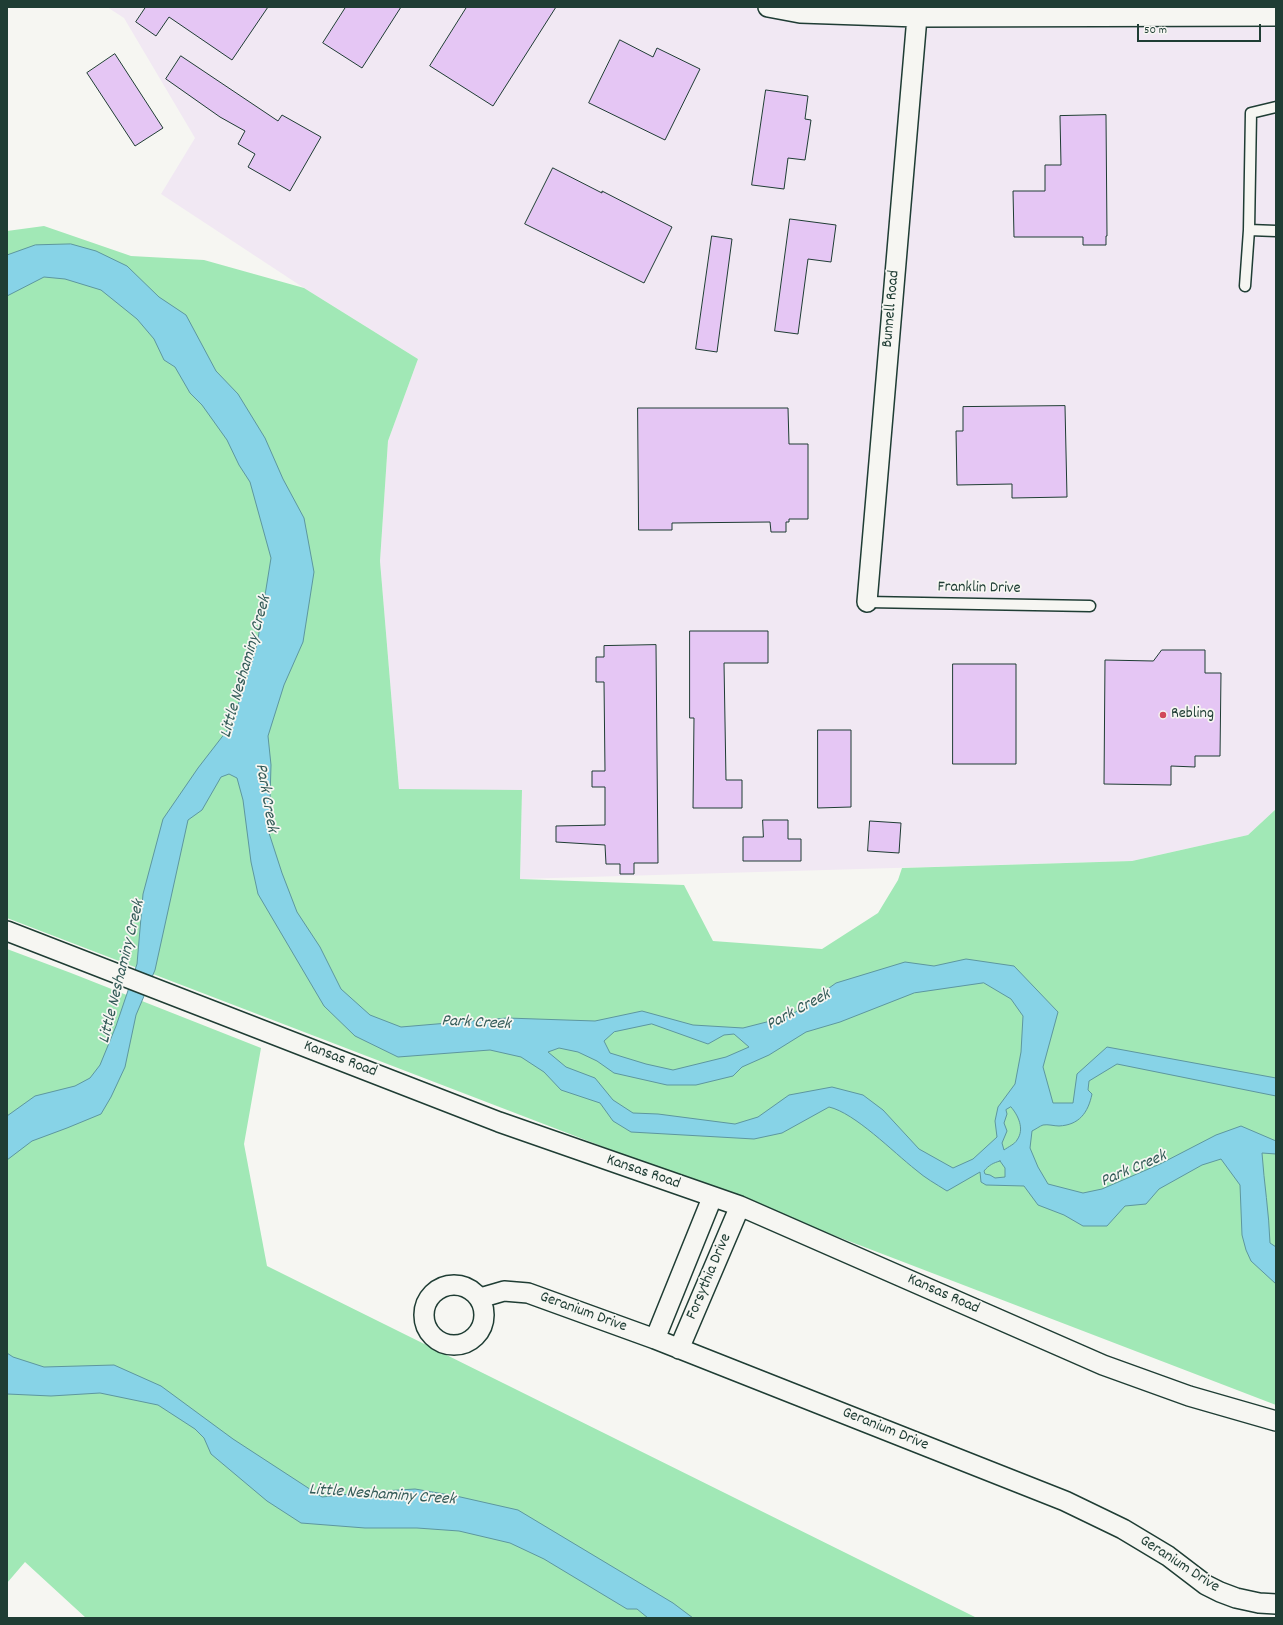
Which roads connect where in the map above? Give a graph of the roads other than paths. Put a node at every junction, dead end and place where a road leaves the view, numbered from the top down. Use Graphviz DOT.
graph roads {
  1 [pos="768,7"];
  2 [pos="1276,16"];
  3 [pos="917,17"];
  4 [pos="1276,107"];
  5 [pos="1248,230"];
  6 [pos="1276,231"];
  7 [pos="1245,286"];
  8 [pos="867,602"];
  9 [pos="1090,606"];
  10 [pos="7,931"];
  11 [pos="712,1198"];
  12 [pos="740,1206"];
  13 [pos="480,1298"];
  14 [pos="655,1339"];
  15 [pos="680,1349"];
  16 [pos="1276,1421"];
  17 [pos="1276,1604"];
  1 -- 3 [label="street"];
  2 -- 3 [label="street"];
  3 -- 8 [label="street, Bunnell Road"];
  4 -- 5 [label="lane"];
  5 -- 6 [label="lane"];
  5 -- 7 [label="lane"];
  8 -- 9 [label="lane, Franklin Drive"];
  10 -- 11 [label="street, Kansas Road"];
  11 -- 12 [label="street, Kansas Road"];
  11 -- 14 [label="street, Forsythia Drive"];
  12 -- 15 [label="street, Forsythia Drive"];
  12 -- 16 [label="street, Kansas Road"];
  13 -- 14 [label="street, Geranium Drive"];
  14 -- 15 [label="street, Geranium Drive"];
  15 -- 17 [label="street, Geranium Drive"];
}
